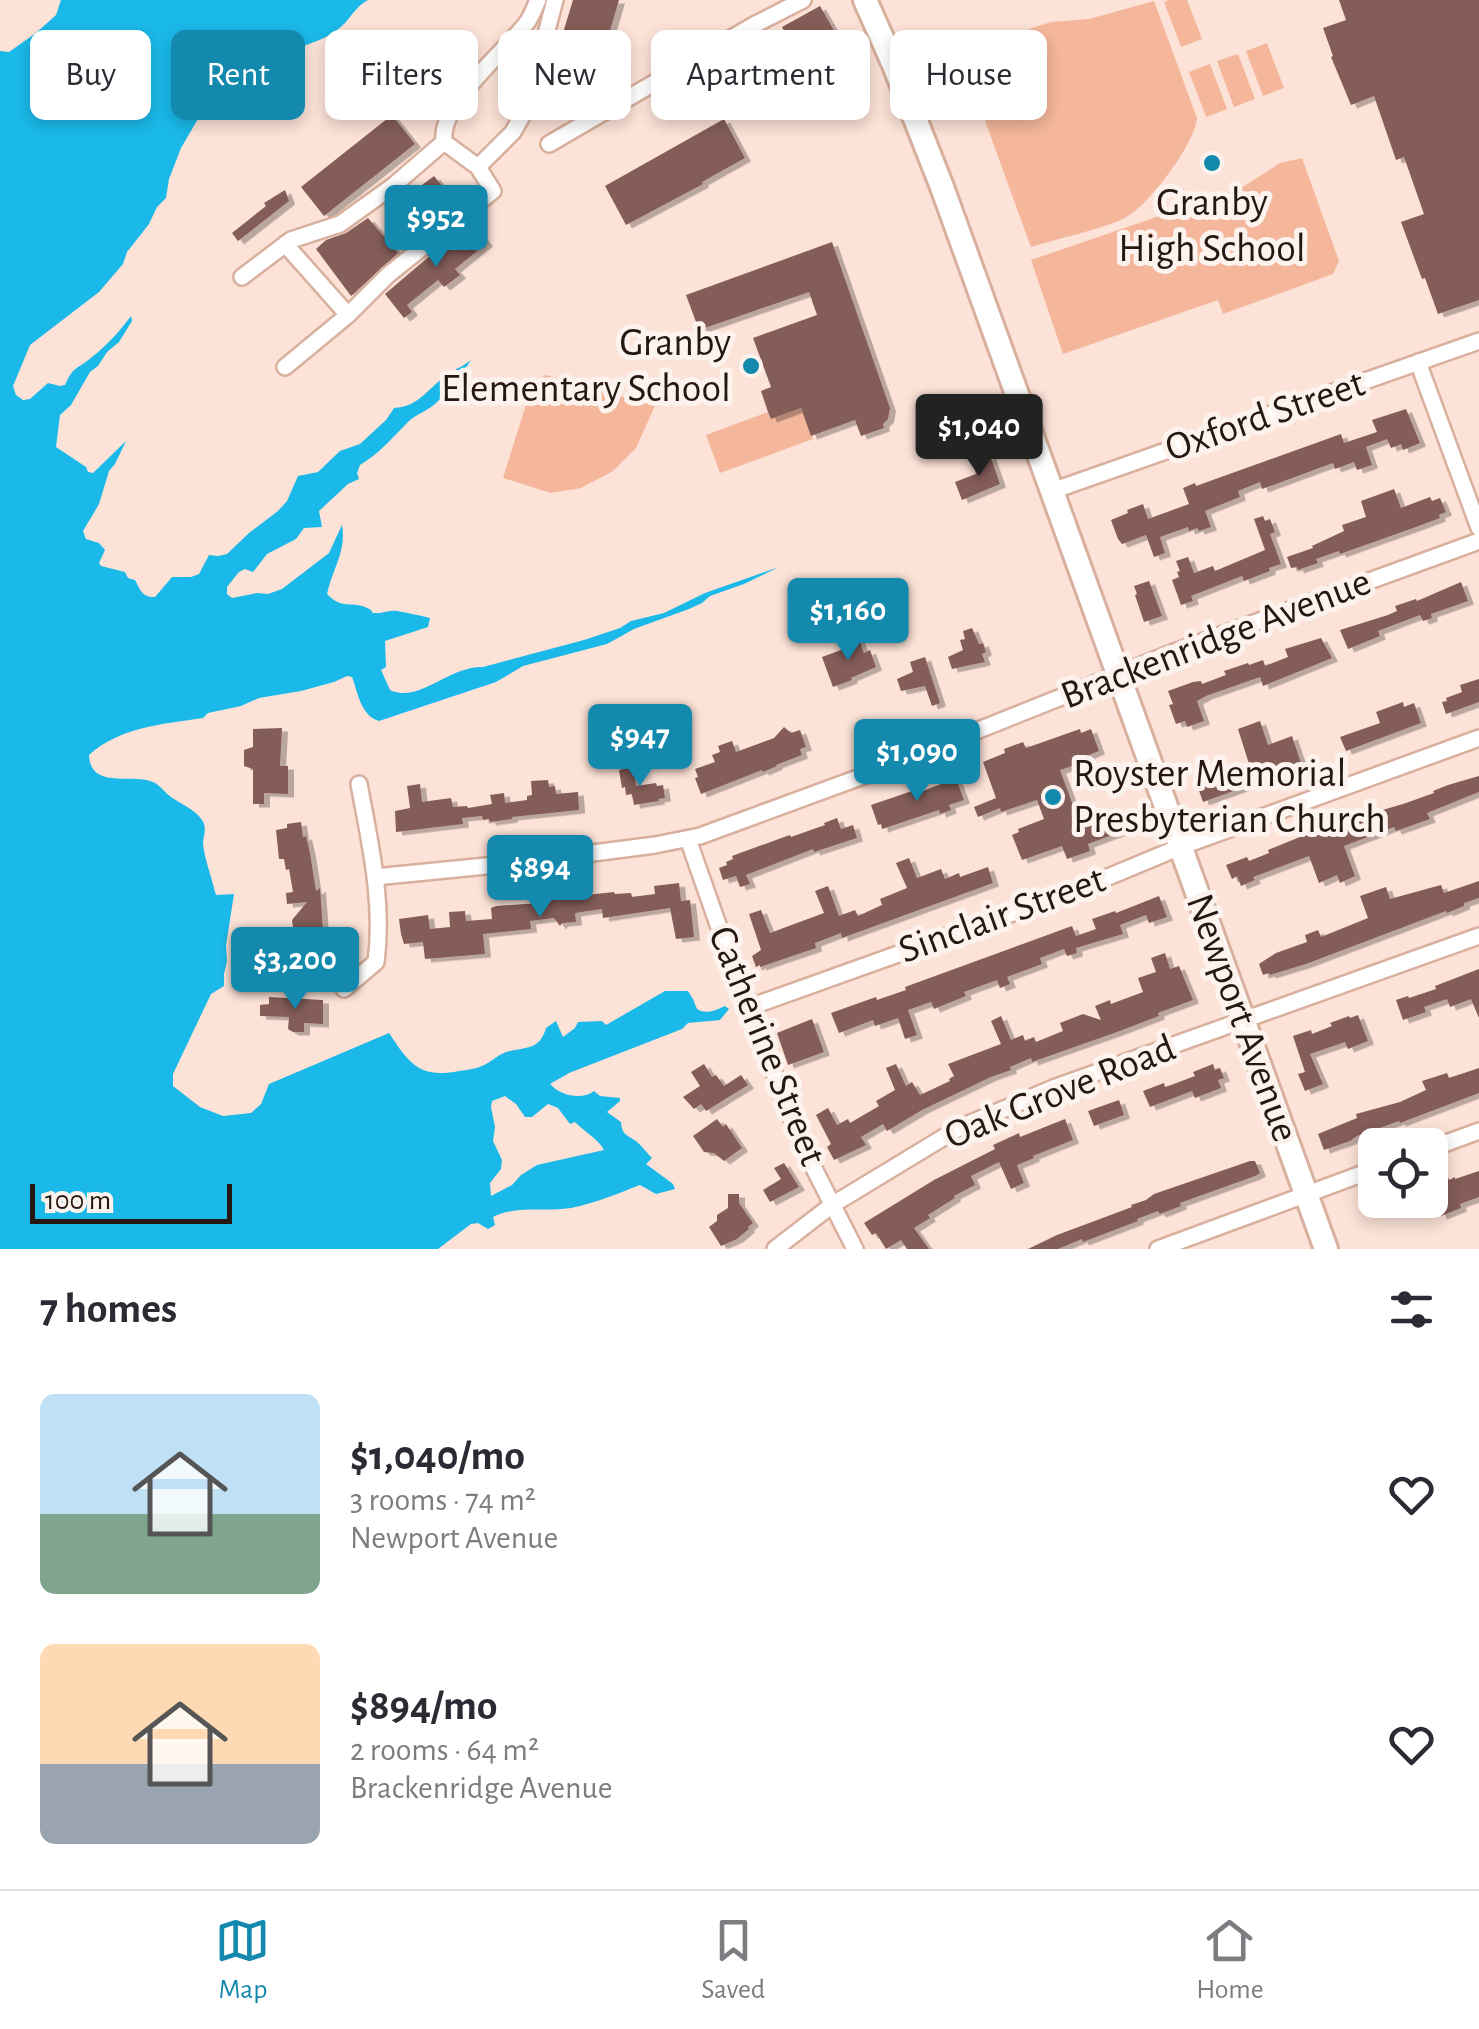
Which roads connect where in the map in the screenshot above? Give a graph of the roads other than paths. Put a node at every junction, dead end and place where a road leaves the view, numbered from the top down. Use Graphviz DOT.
graph roads {
  1 [pos="538,0"];
  2 [pos="555,0"];
  3 [pos="803,0"];
  4 [pos="865,0"];
  5 [pos="444,142"];
  6 [pos="549,144"];
  7 [pos="478,167"];
  8 [pos="285,244"];
  9 [pos="242,277"];
  10 [pos="348,315"];
  11 [pos="1479,341"];
  12 [pos="1418,362"];
  13 [pos="285,367"];
  14 [pos="1052,491"];
  15 [pos="1479,528"];
  16 [pos="1479,541"];
  17 [pos="1118,674"];
  18 [pos="1479,738"];
  19 [pos="359,784"];
  20 [pos="688,839"];
  21 [pos="1180,848"];
  22 [pos="376,878"];
  23 [pos="1479,936"];
  24 [pos="344,989"];
  25 [pos="750,1007"];
  26 [pos="1243,1020"];
  27 [pos="1479,1131"];
  28 [pos="1448,1142"];
  29 [pos="1358,1175"];
  30 [pos="1306,1194"];
  31 [pos="832,1205"];
  32 [pos="775,1249"];
  33 [pos="855,1249"];
  34 [pos="1158,1249"];
  35 [pos="1326,1249"];
  1 -- 5 [label="street"];
  2 -- 7 [label="street"];
  3 -- 6 [label="street"];
  4 -- 14 [label="street, Newport Avenue"];
  5 -- 7 [label="street"];
  5 -- 8 [label="street"];
  7 -- 10 [label="street"];
  8 -- 9 [label="street"];
  8 -- 10 [label="street"];
  10 -- 13 [label="street"];
  11 -- 12 [label="street, Oxford Street"];
  12 -- 14 [label="street, Oxford Street"];
  12 -- 15 [label="street"];
  14 -- 17 [label="street, Newport Avenue"];
  16 -- 17 [label="street, Brackenridge Avenue"];
  17 -- 20 [label="street, Brackenridge Avenue"];
  17 -- 21 [label="street, Newport Avenue"];
  18 -- 21 [label="street, Sinclair Street"];
  19 -- 22 [label="street"];
  20 -- 22 [label="street, Brackenridge Avenue"];
  20 -- 25 [label="street, Catherine Street"];
  21 -- 25 [label="street, Sinclair Street"];
  21 -- 26 [label="street, Newport Avenue"];
  22 -- 24 [label="street"];
  23 -- 26 [label="street, Oak Grove Road"];
  25 -- 31 [label="street, Catherine Street"];
  26 -- 30 [label="street, Newport Avenue"];
  26 -- 31 [label="street, Oak Grove Road"];
  27 -- 28 [label="street"];
  29 -- 30 [label="street"];
  30 -- 34 [label="street"];
  30 -- 35 [label="street, Newport Avenue"];
  31 -- 32 [label="street, Oak Grove Road"];
  31 -- 33 [label="street, Catherine Street"];
}
